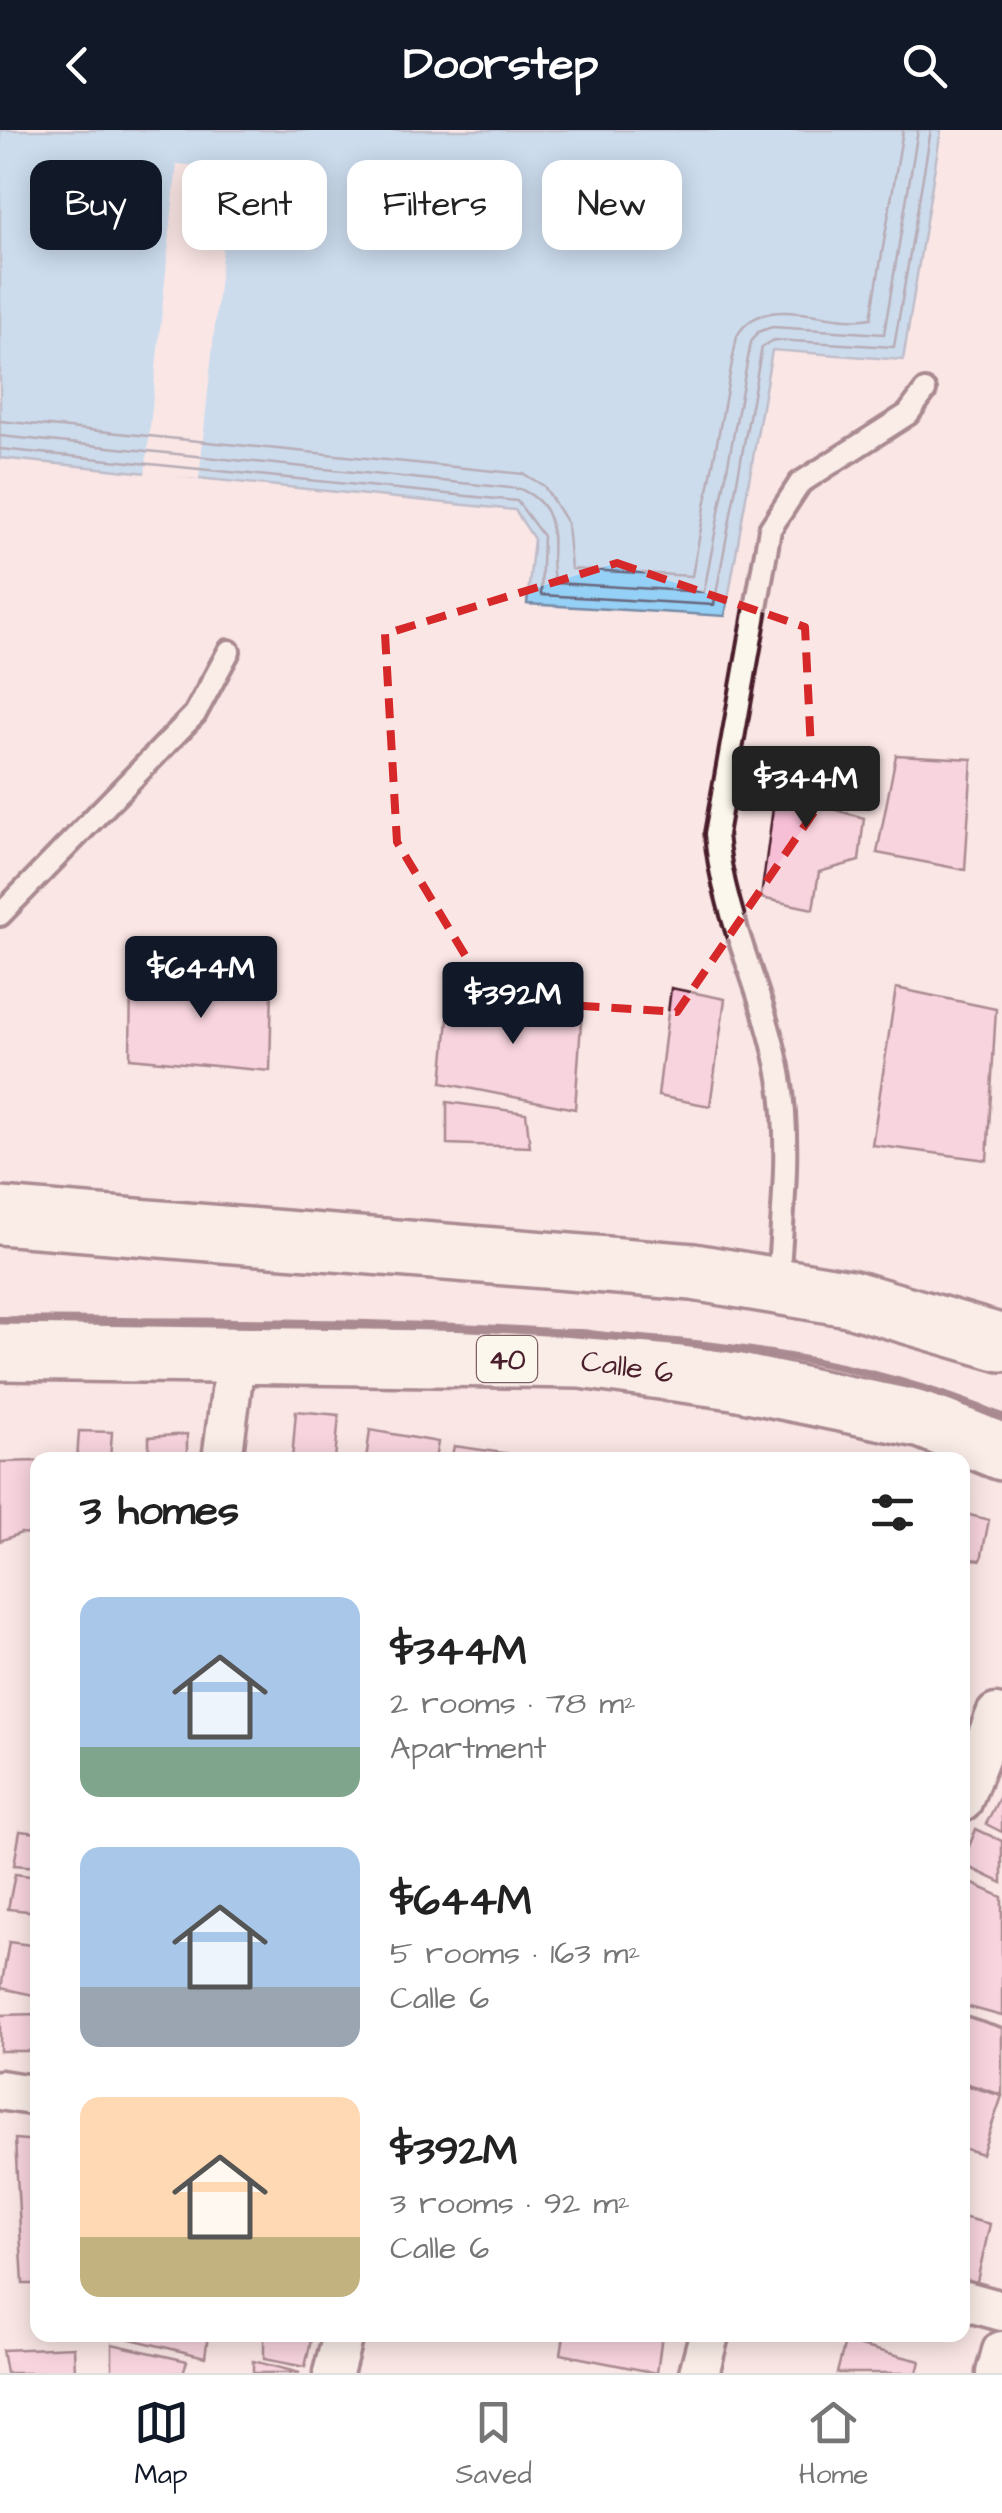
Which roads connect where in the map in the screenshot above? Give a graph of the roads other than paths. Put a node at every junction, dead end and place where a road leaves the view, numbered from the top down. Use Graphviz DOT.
graph roads {
  1 [pos="925,391"];
  2 [pos="229,652"];
  3 [pos="0,915"];
  4 [pos="0,1216"];
  5 [pos="778,1286"];
  6 [pos="1002,1343"];
  7 [pos="0,1352"];
  8 [pos="236,1354"];
  9 [pos="223,1452"];
  10 [pos="1002,1452"];
  11 [pos="996,1714"];
  12 [pos="970,1781"];
  13 [pos="0,2090"];
  14 [pos="30,2095"];
  15 [pos="970,2302"];
  16 [pos="1002,2311"];
  17 [pos="341,2342"];
  18 [pos="706,2342"];
  19 [pos="1002,2352"];
  20 [pos="333,2373"];
  21 [pos="699,2373"];
  22 [pos="996,2373"];
  1 -- 5 [label="lane"];
  2 -- 3 [label="lane"];
  4 -- 5 [label="highway"];
  5 -- 6 [label="highway"];
  7 -- 8 [label="highway, Calle 6 / 40"];
  8 -- 9 [label="street"];
  8 -- 10 [label="highway, Calle 6 / 40"];
  11 -- 12 [label="street"];
  13 -- 14 [label="street"];
  15 -- 16 [label="street"];
  17 -- 20 [label="street"];
  18 -- 21 [label="street"];
  19 -- 22 [label="street"];
}
